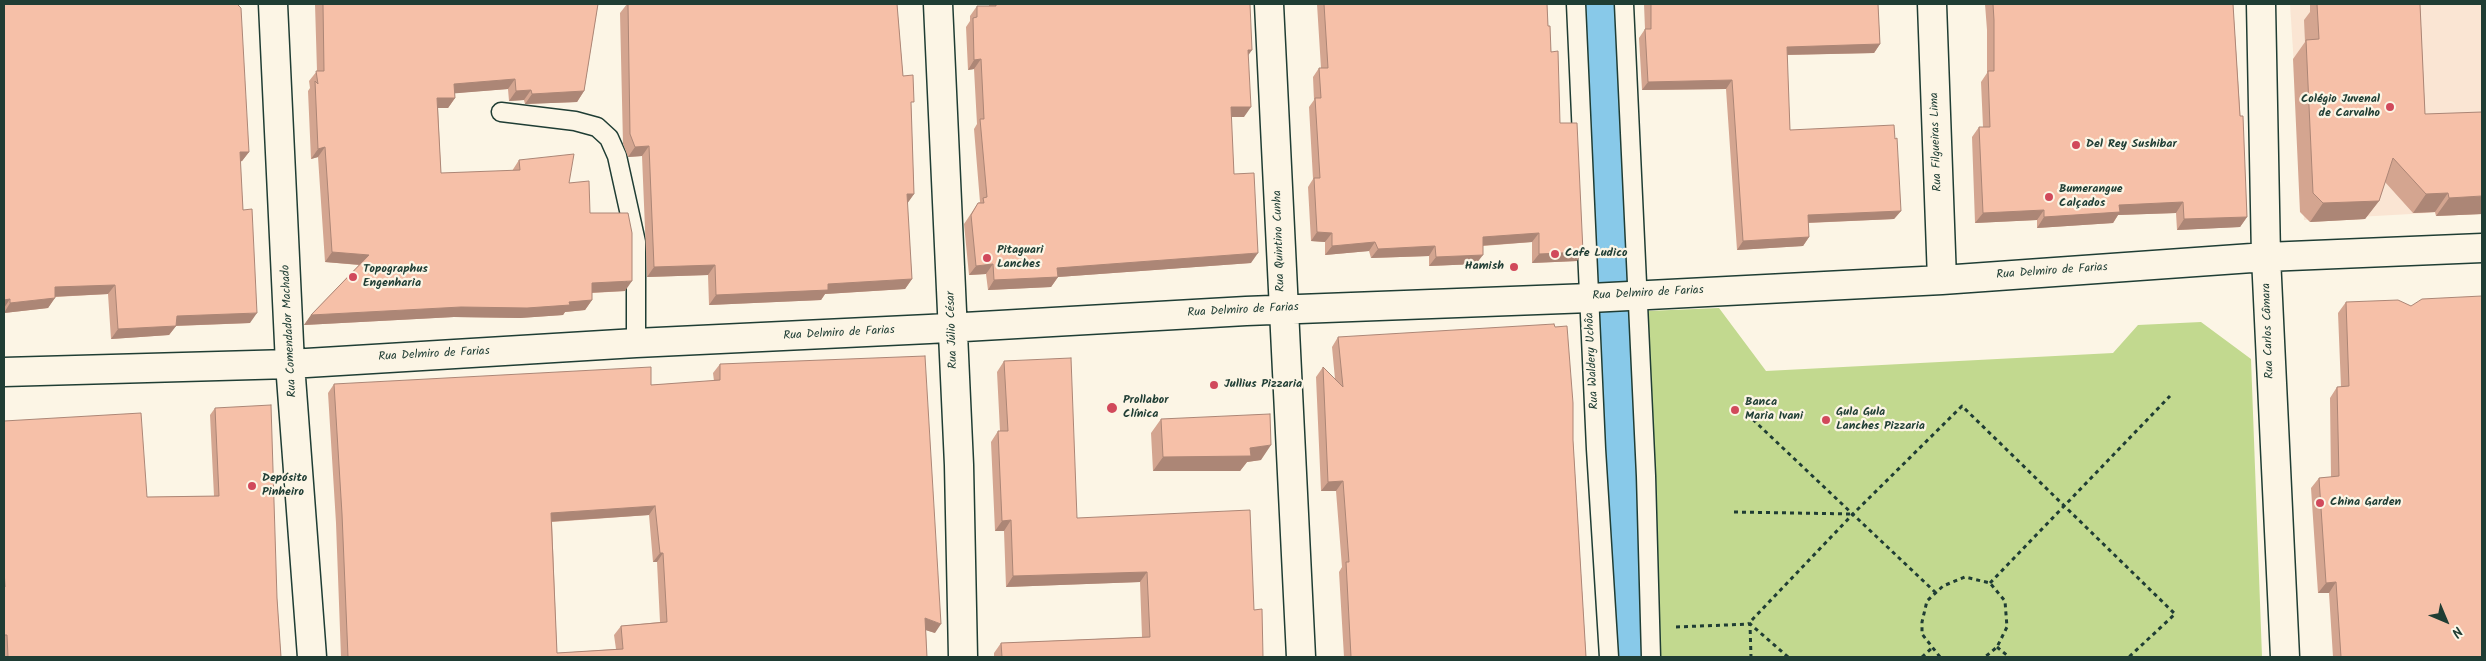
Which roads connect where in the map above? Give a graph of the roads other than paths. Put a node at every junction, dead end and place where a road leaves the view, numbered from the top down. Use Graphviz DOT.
graph roads {
  1 [pos="273,4"];
  2 [pos="938,4"];
  3 [pos="1269,4"];
  4 [pos="1576,4"];
  5 [pos="1624,4"];
  6 [pos="1932,4"];
  7 [pos="2261,4"];
  8 [pos="501,112"];
  9 [pos="2482,248"];
  10 [pos="2266,257"];
  11 [pos="1942,280"];
  12 [pos="1637,294"];
  13 [pos="1590,298"];
  14 [pos="1283,309"];
  15 [pos="953,328"];
  16 [pos="636,343"];
  17 [pos="290,364"];
  18 [pos="4,372"];
  19 [pos="312,657"];
  20 [pos="964,657"];
  21 [pos="1301,657"];
  22 [pos="1609,657"];
  23 [pos="1651,657"];
  24 [pos="2286,657"];
  1 -- 17 [label="street, Rua Comendador Machado"];
  2 -- 15 [label="street, Rua Júlio César"];
  3 -- 14 [label="street, Rua Quintino Cunha"];
  4 -- 13 [label="lane, Rua Waldery Uchôa"];
  5 -- 12 [label="lane"];
  6 -- 11 [label="street, Rua Filgueiras Lima"];
  7 -- 10 [label="street, Rua Carlos Câmara"];
  8 -- 16 [label="lane"];
  9 -- 10 [label="street, Rua Delmiro de Farias"];
  10 -- 11 [label="street, Rua Delmiro de Farias"];
  10 -- 24 [label="street, Rua Carlos Câmara"];
  11 -- 12 [label="street, Rua Delmiro de Farias"];
  12 -- 13 [label="street, Rua Delmiro de Farias"];
  12 -- 23 [label="lane"];
  13 -- 14 [label="street, Rua Delmiro de Farias"];
  13 -- 22 [label="lane, Rua Waldery Uchôa"];
  14 -- 15 [label="street, Rua Delmiro de Farias"];
  14 -- 21 [label="street, Rua Quintino Cunha"];
  15 -- 16 [label="street, Rua Delmiro de Farias"];
  15 -- 20 [label="street, Rua Júlio César"];
  16 -- 17 [label="street, Rua Delmiro de Farias"];
  17 -- 18 [label="street, Rua Delmiro de Farias"];
  17 -- 19 [label="street, Rua Comendador Machado"];
}
